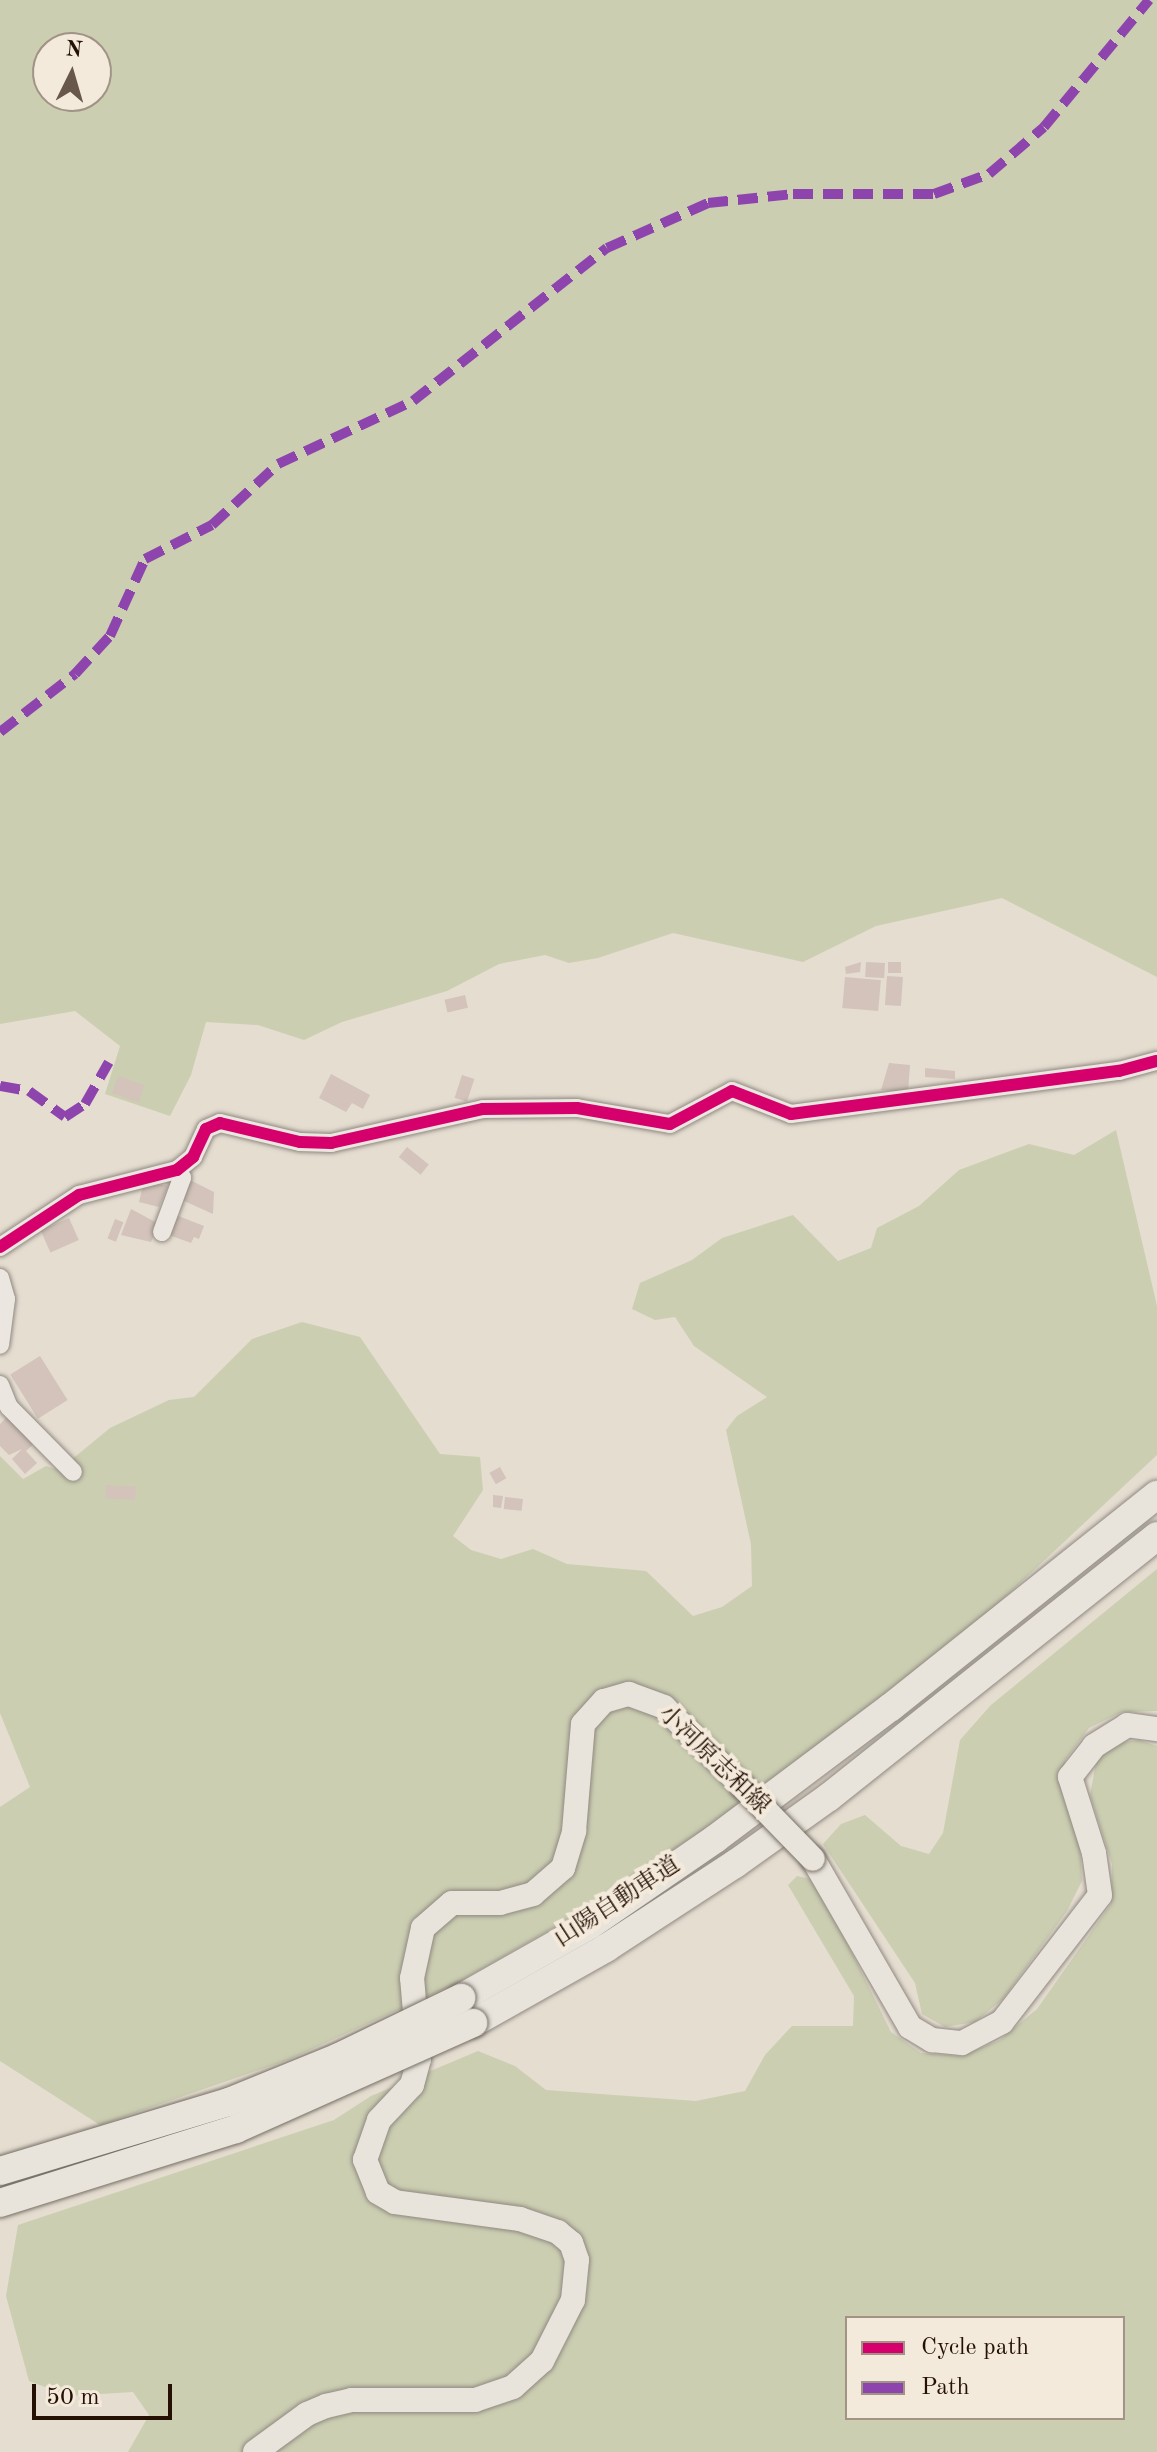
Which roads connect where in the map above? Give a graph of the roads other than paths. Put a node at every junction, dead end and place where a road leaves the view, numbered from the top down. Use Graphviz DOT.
graph roads {
  1 [pos="1157,1061"];
  2 [pos="177,1170"];
  3 [pos="162,1232"];
  4 [pos="0,1247"];
  5 [pos="0,1278"];
  6 [pos="0,1345"];
  7 [pos="0,1385"];
  8 [pos="73,1472"];
  9 [pos="1157,1495"];
  10 [pos="1157,1536"];
  11 [pos="1157,1729"];
  12 [pos="467,2010"];
  13 [pos="0,2171"];
  14 [pos="0,2203"];
  15 [pos="255,2452"];
  1 -- 2 [label="street"];
  2 -- 3 [label="street"];
  2 -- 4 [label="street"];
  5 -- 6 [label="street"];
  7 -- 8 [label="street"];
  9 -- 12 [label="highway, 山陽自動車道"];
  10 -- 12 [label="highway, 山陽自動車道"];
  11 -- 15 [label="main road, 小河原志和線, bridge"];
  12 -- 13 [label="highway, 山陽自動車道, bridge"];
  12 -- 14 [label="highway, 山陽自動車道, bridge"];
}
